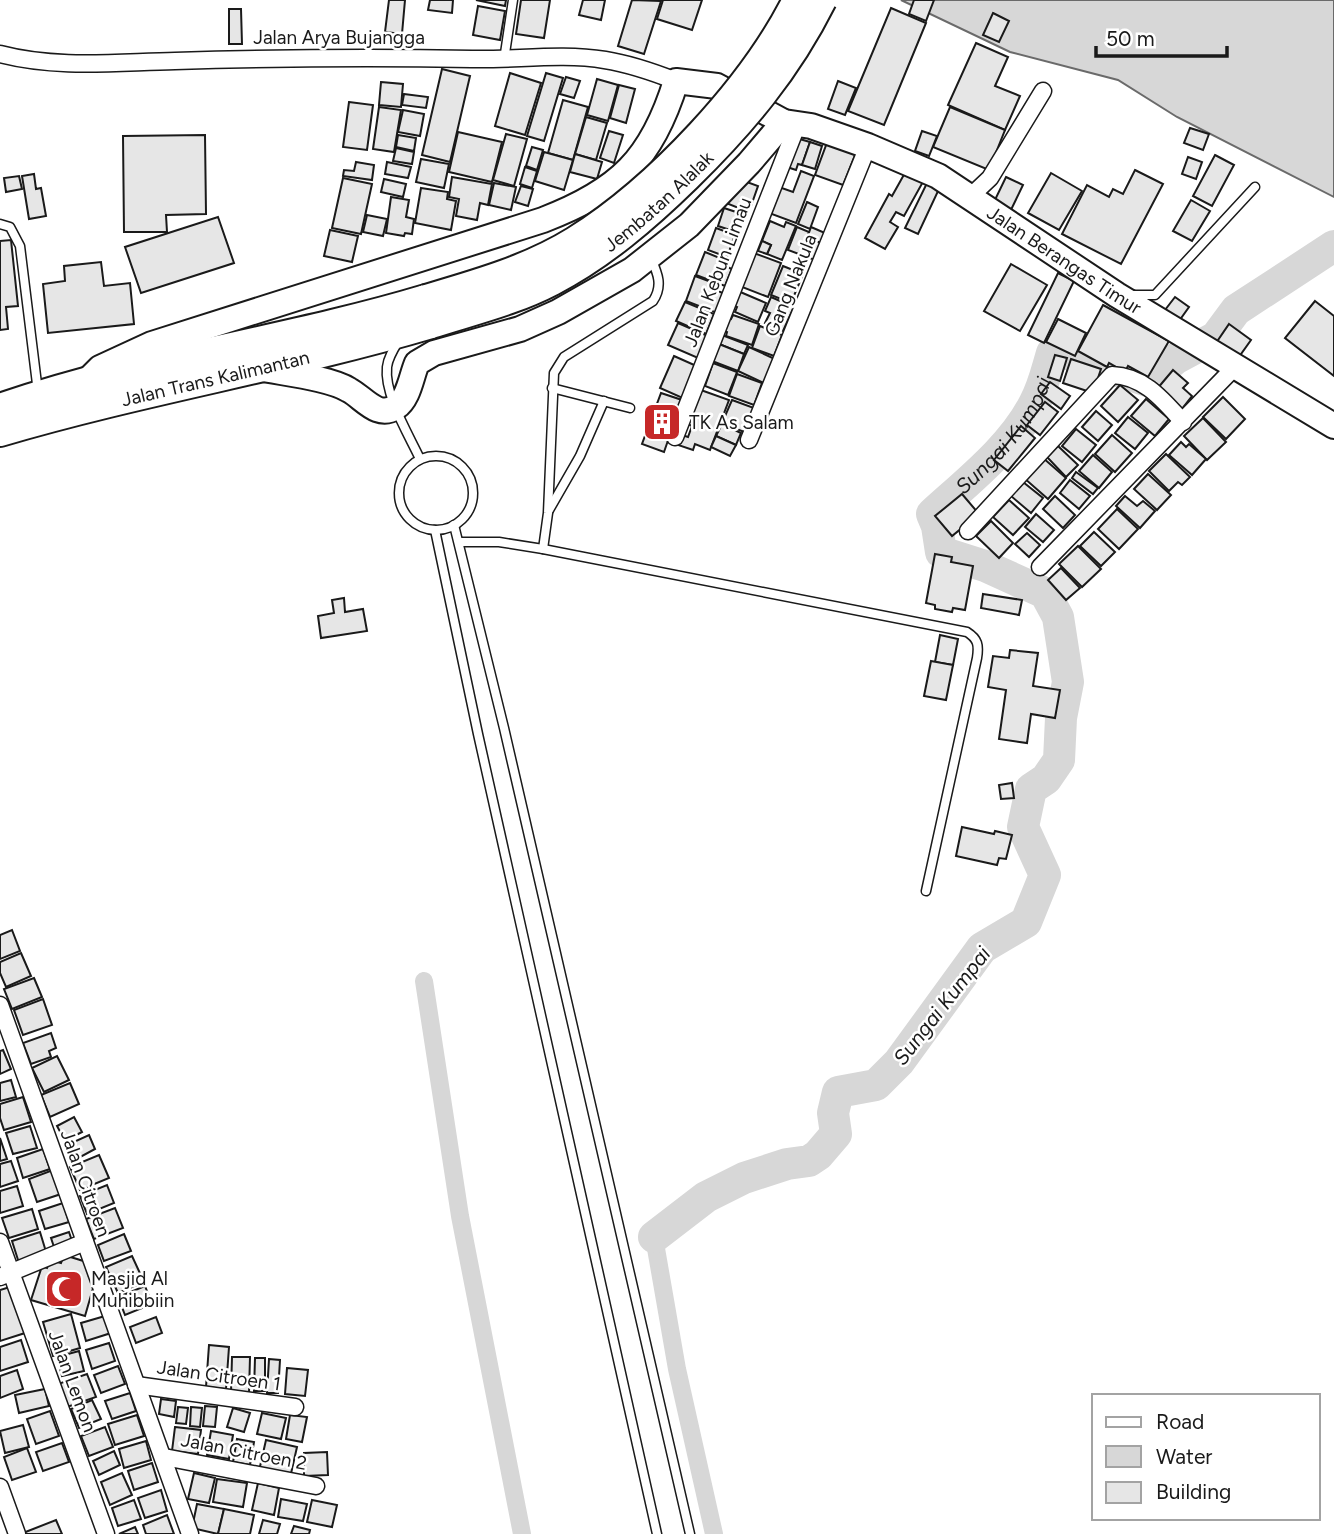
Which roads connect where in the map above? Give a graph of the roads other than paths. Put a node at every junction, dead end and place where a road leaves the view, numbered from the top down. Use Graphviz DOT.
graph roads {
  1 [pos="513,0"];
  2 [pos="797,0"];
  3 [pos="822,0"];
  4 [pos="0,54"];
  5 [pos="504,60"];
  6 [pos="676,81"];
  7 [pos="1043,91"];
  8 [pos="791,122"];
  9 [pos="868,146"];
  10 [pos="1255,187"];
  11 [pos="971,196"];
  12 [pos="0,224"];
  13 [pos="649,256"];
  14 [pos="1117,295"];
  15 [pos="420,318"];
  16 [pos="259,368"];
  17 [pos="1234,368"];
  18 [pos="86,382"];
  19 [pos="552,388"];
  20 [pos="38,395"];
  21 [pos="604,401"];
  22 [pos="396,407"];
  23 [pos="0,408"];
  24 [pos="630,408"];
  25 [pos="1183,422"];
  26 [pos="1334,426"];
  27 [pos="0,432"];
  28 [pos="675,437"];
  29 [pos="749,440"];
  30 [pos="421,460"];
  31 [pos="548,513"];
  32 [pos="454,525"];
  33 [pos="435,530"];
  34 [pos="968,531"];
  35 [pos="459,542"];
  36 [pos="543,549"];
  37 [pos="1040,567"];
  38 [pos="926,891"];
  39 [pos="0,1006"];
  40 [pos="0,1242"];
  41 [pos="85,1242"];
  42 [pos="6,1275"];
  43 [pos="136,1385"];
  44 [pos="296,1407"];
  45 [pos="164,1457"];
  46 [pos="316,1486"];
  47 [pos="0,1487"];
  48 [pos="17,1534"];
  49 [pos="106,1534"];
  50 [pos="190,1534"];
  51 [pos="657,1534"];
  52 [pos="690,1534"];
  1 -- 5 [label="lane"];
  2 -- 15 [label="highway, Jembatan Alalak, bridge"];
  3 -- 15 [label="highway, Jembatan Alalak, bridge"];
  4 -- 5 [label="street, Jalan Arya Bujangga"];
  5 -- 6 [label="street, Jalan Arya Bujangga"];
  6 -- 8 [label="main road, Jalan Berangas Timur"];
  6 -- 18 [label="main road"];
  7 -- 11 [label="street"];
  8 -- 9 [label="main road, Jalan Berangas Timur"];
  8 -- 13 [label="main road"];
  8 -- 28 [label="street, Jalan Kebun Limau"];
  9 -- 11 [label="main road, Jalan Berangas Timur"];
  9 -- 29 [label="street, Gang Nakula"];
  10 -- 14 [label="lane"];
  11 -- 14 [label="main road, Jalan Berangas Timur"];
  12 -- 20 [label="lane"];
  13 -- 19 [label="lane"];
  13 -- 22 [label="main road"];
  14 -- 17 [label="main road, Jalan Berangas Timur"];
  15 -- 16 [label="highway, Jalan Trans Kalimantan"];
  15 -- 18 [label="highway, Jalan Trans Kalimantan"];
  15 -- 22 [label="lane"];
  16 -- 22 [label="main road"];
  16 -- 27 [label="highway, Jalan Trans Kalimantan"];
  17 -- 25 [label="street"];
  17 -- 26 [label="main road, Jalan Berangas Timur"];
  18 -- 20 [label="highway, Jalan Trans Kalimantan"];
  19 -- 21 [label="lane"];
  19 -- 31 [label="lane"];
  20 -- 23 [label="highway, Jalan Trans Kalimantan"];
  21 -- 24 [label="lane"];
  21 -- 31 [label="lane"];
  22 -- 30 [label="lane"];
  25 -- 34 [label="street"];
  25 -- 37 [label="street"];
  30 -- 32 [label="lane"];
  30 -- 33 [label="lane"];
  31 -- 36 [label="lane"];
  32 -- 33 [label="lane"];
  32 -- 35 [label="lane"];
  33 -- 51 [label="lane"];
  35 -- 36 [label="lane"];
  35 -- 52 [label="lane"];
  36 -- 38 [label="lane"];
  39 -- 41 [label="street, Jalan Citroen"];
  40 -- 42 [label="street, Jalan Lemon"];
  41 -- 42 [label="street"];
  41 -- 43 [label="street, Jalan Citroen"];
  42 -- 49 [label="street, Jalan Lemon"];
  43 -- 44 [label="street, Jalan Citroen 1"];
  43 -- 45 [label="street, Jalan Citroen"];
  45 -- 46 [label="street, Jalan Citroen 2"];
  45 -- 50 [label="street, Jalan Citroen"];
  47 -- 48 [label="street"];
}
